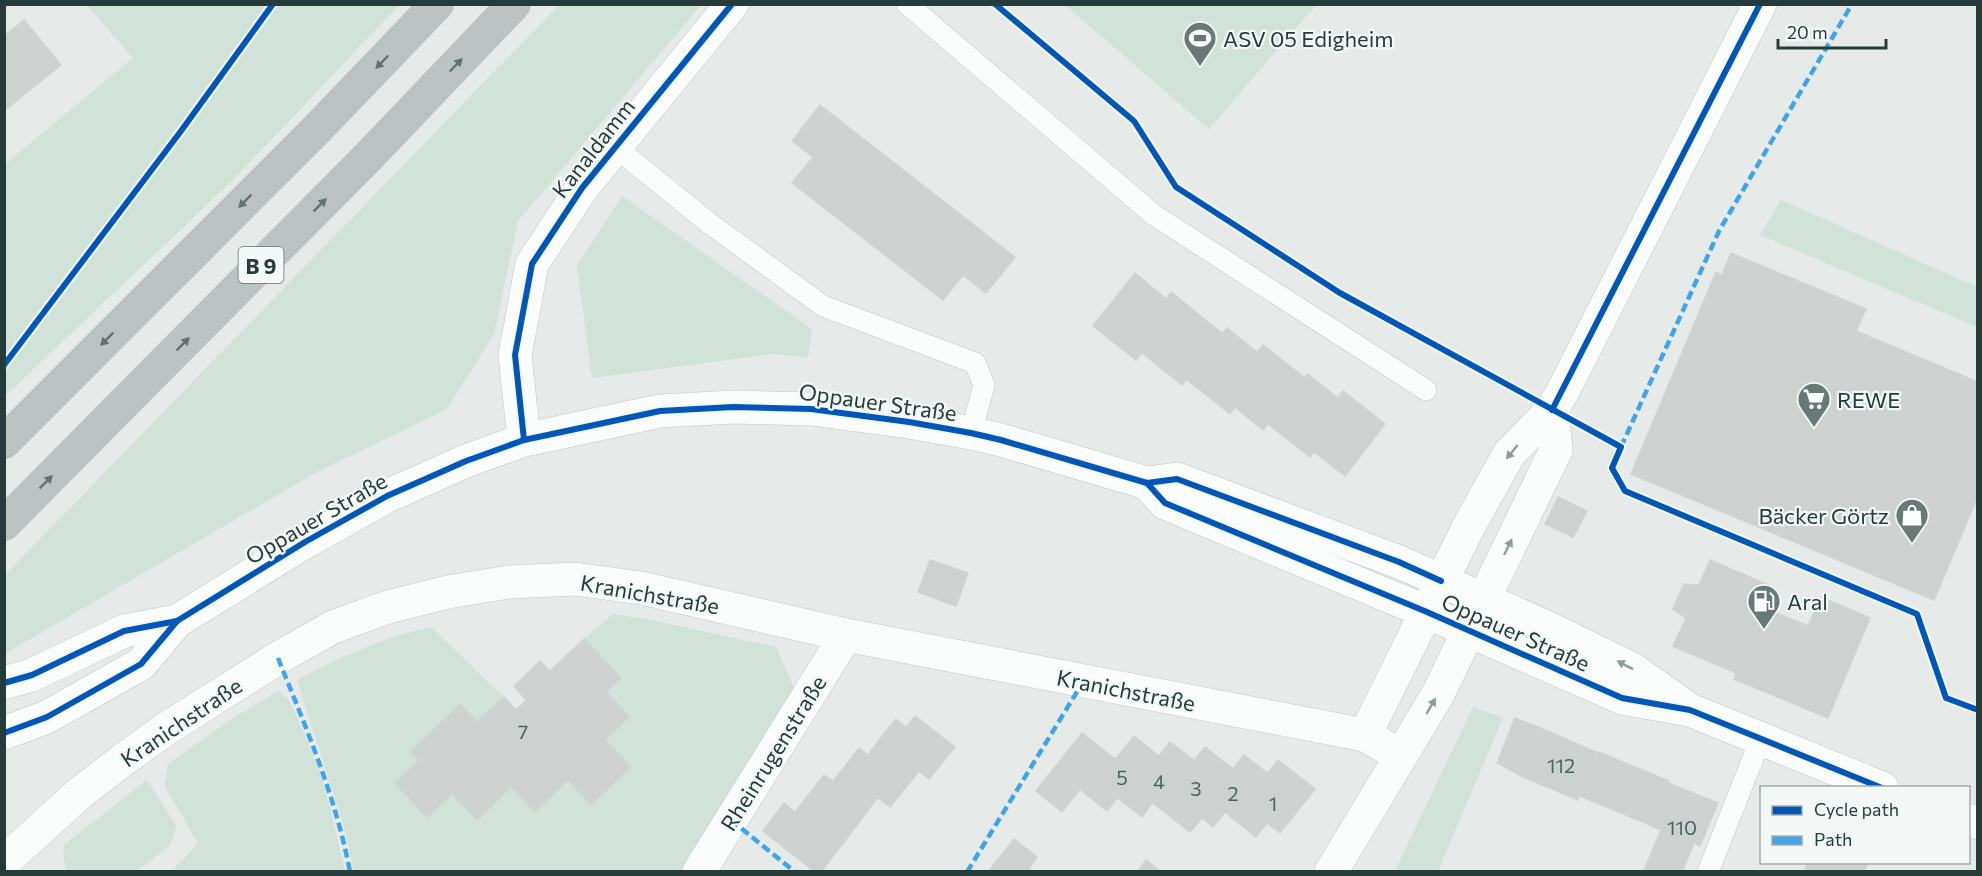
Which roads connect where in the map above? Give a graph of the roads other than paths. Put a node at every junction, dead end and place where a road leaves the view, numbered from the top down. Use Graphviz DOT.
graph roads {
  1 [pos="437,4"];
  2 [pos="514,4"];
  3 [pos="732,4"];
  4 [pos="907,4"];
  5 [pos="1760,4"];
  6 [pos="615,147"];
  7 [pos="1426,390"];
  8 [pos="1552,410"];
  9 [pos="970,433"];
  10 [pos="524,440"];
  11 [pos="4,442"];
  12 [pos="1148,483"];
  13 [pos="4,524"];
  14 [pos="1441,581"];
  15 [pos="1482,599"];
  16 [pos="1427,612"];
  17 [pos="177,621"];
  18 [pos="1468,631"];
  19 [pos="846,636"];
  20 [pos="4,683"];
  21 [pos="1690,710"];
  22 [pos="4,733"];
  23 [pos="1365,735"];
  24 [pos="1761,738"];
  25 [pos="1401,756"];
  26 [pos="1877,786"];
  27 [pos="4,862"];
  28 [pos="699,872"];
  29 [pos="1331,872"];
  30 [pos="1708,872"];
  1 -- 11 [label="highway, B 9, one-way"];
  13 -- 2 [label="highway, B 9, one-way"];
  3 -- 6 [label="street, Kanaldamm"];
  4 -- 7 [label="lane"];
  5 -- 8 [label="street"];
  6 -- 9 [label="lane"];
  6 -- 10 [label="street, Kanaldamm"];
  8 -- 14 [label="street, one-way"];
  15 -- 8 [label="street, one-way"];
  9 -- 10 [label="street, Oppauer Straße"];
  9 -- 12 [label="street, Oppauer Straße"];
  10 -- 17 [label="street, Oppauer Straße"];
  12 -- 14 [label="street, Oppauer Straße"];
  12 -- 16 [label="street, Oppauer Straße"];
  14 -- 15 [label="street, Oppauer Straße"];
  14 -- 16 [label="street"];
  15 -- 18 [label="street"];
  21 -- 15 [label="street, Oppauer Straße, one-way"];
  16 -- 18 [label="street, Oppauer Straße"];
  16 -- 23 [label="street"];
  17 -- 20 [label="street, Oppauer Straße"];
  17 -- 22 [label="street, Oppauer Straße"];
  18 -- 21 [label="street, Oppauer Straße"];
  25 -- 18 [label="street, one-way"];
  19 -- 23 [label="street, Kranichstraße"];
  19 -- 27 [label="street, Kranichstraße"];
  19 -- 28 [label="street, Rheinrugenstraße"];
  21 -- 24 [label="street, Oppauer Straße"];
  23 -- 25 [label="street, Kranichstraße"];
  24 -- 26 [label="street, Oppauer Straße"];
  24 -- 30 [label="lane"];
  25 -- 29 [label="street"];
}
